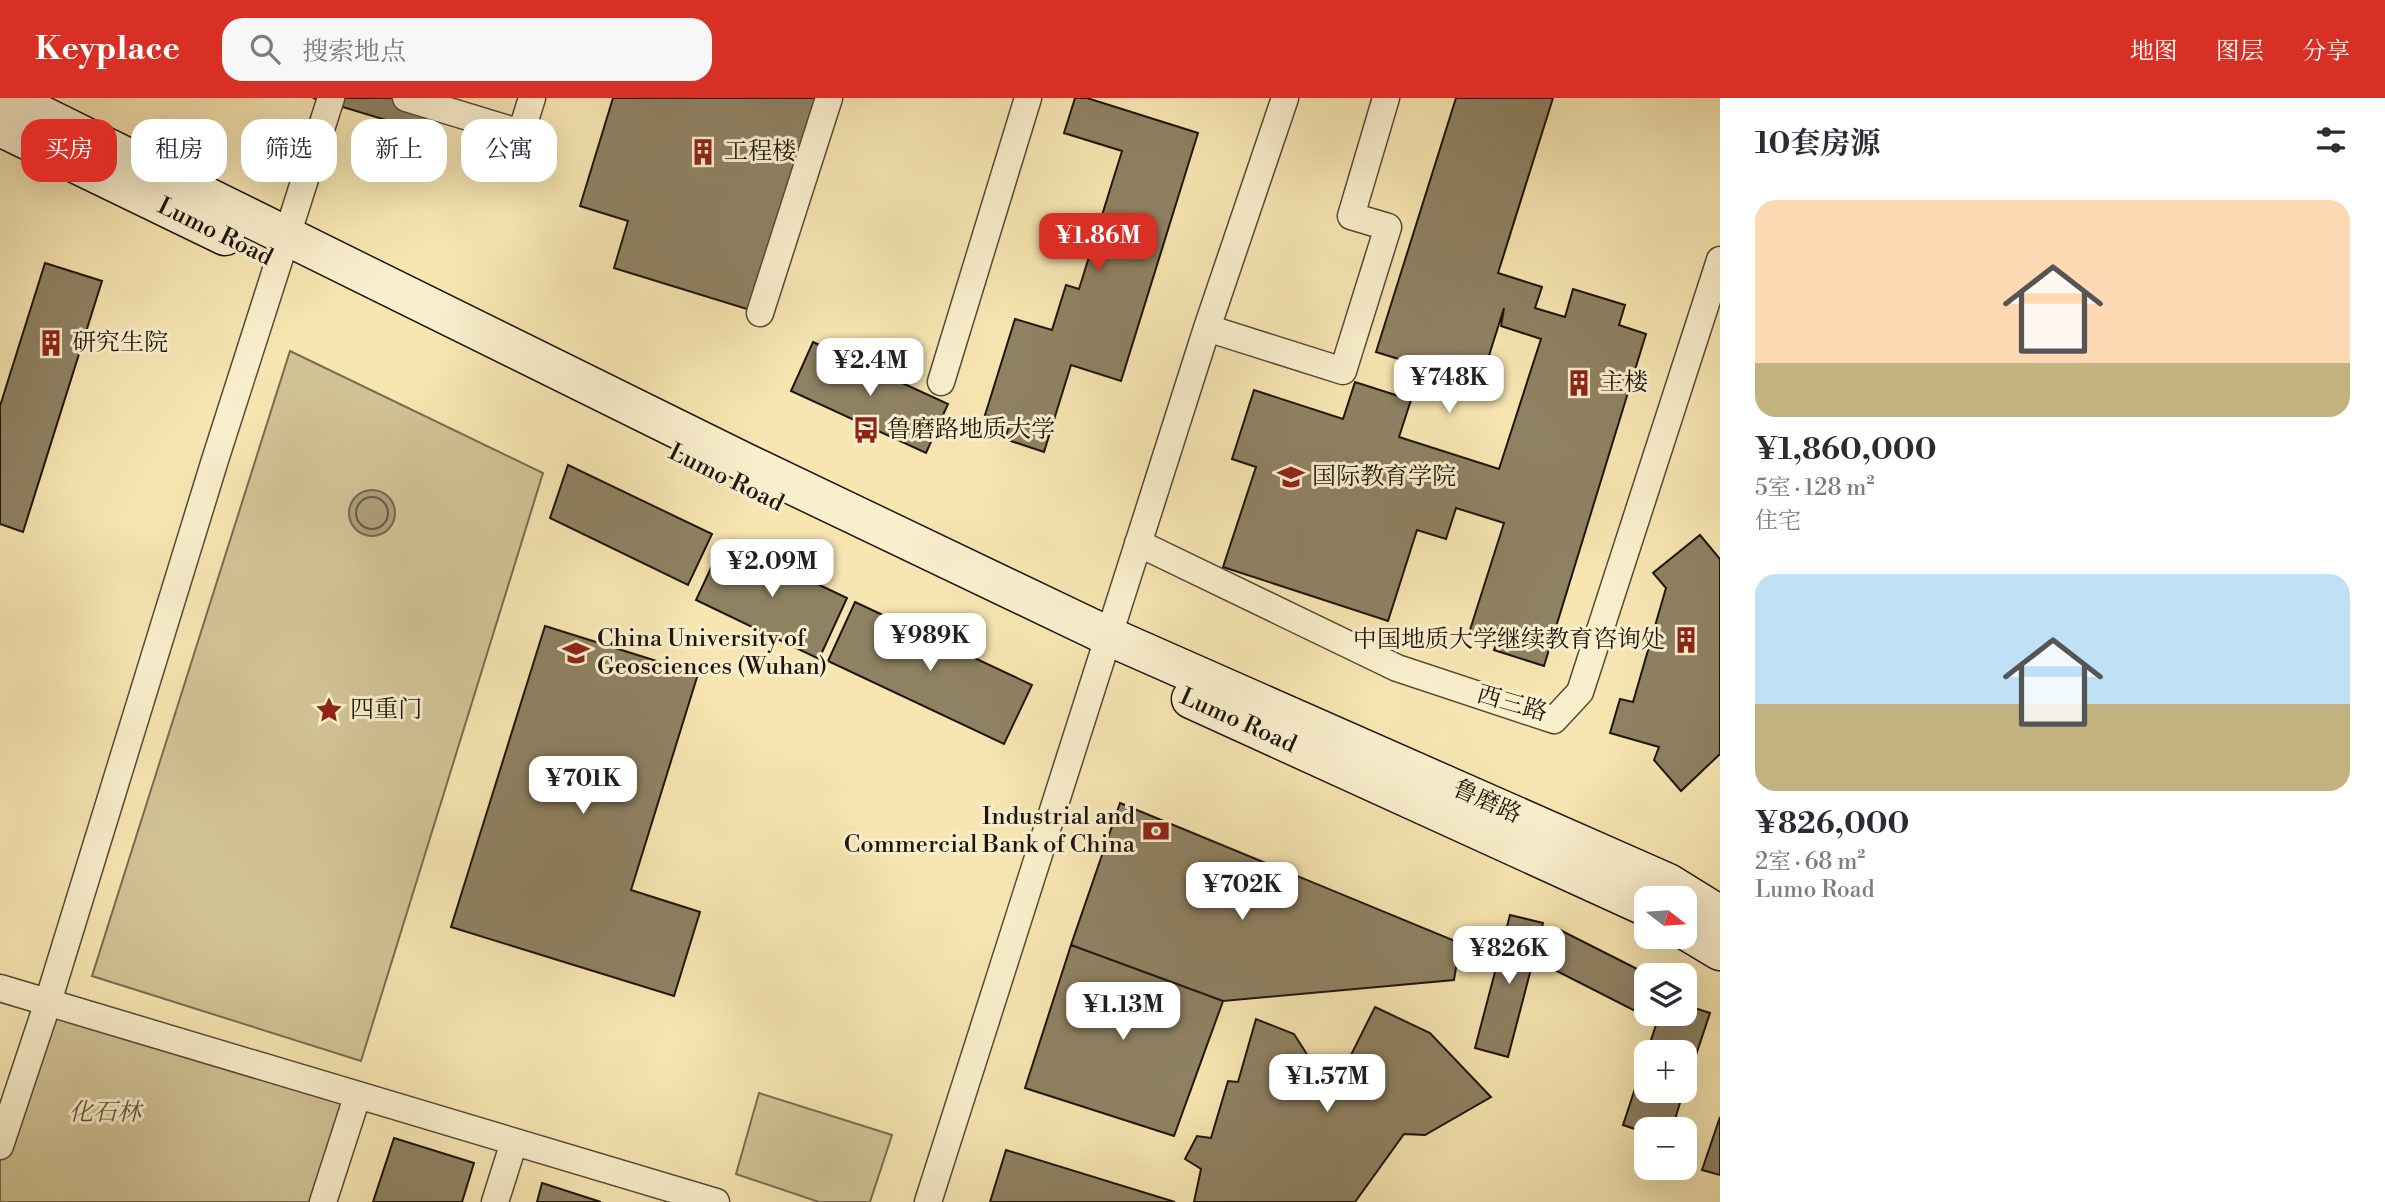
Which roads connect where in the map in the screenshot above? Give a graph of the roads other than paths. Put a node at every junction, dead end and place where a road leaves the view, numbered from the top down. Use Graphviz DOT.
graph roads {
  1 [pos="7,98"];
  2 [pos="331,98"];
  3 [pos="406,98"];
  4 [pos="533,98"];
  5 [pos="829,98"];
  6 [pos="1028,98"];
  7 [pos="1284,98"];
  8 [pos="1386,98"];
  9 [pos="0,127"];
  10 [pos="282,250"];
  11 [pos="1720,260"];
  12 [pos="760,313"];
  13 [pos="1208,328"];
  14 [pos="941,382"];
  15 [pos="1138,543"];
  16 [pos="1104,647"];
  17 [pos="1634,901"];
  18 [pos="1720,915"];
  19 [pos="1698,938"];
  20 [pos="1720,951"];
  21 [pos="0,988"];
  22 [pos="48,1002"];
  23 [pos="357,1097"];
  24 [pos="514,1142"];
  25 [pos="0,1146"];
  26 [pos="323,1202"];
  27 [pos="495,1202"];
  28 [pos="716,1202"];
  29 [pos="928,1202"];
  1 -- 10 [label="main road, Lumo Road"];
  2 -- 10 [label="street"];
  3 -- 4 [label="street"];
  5 -- 12 [label="street"];
  6 -- 14 [label="street"];
  7 -- 13 [label="street"];
  8 -- 13 [label="street"];
  9 -- 10 [label="main road, Lumo Road"];
  10 -- 16 [label="main road, Lumo Road"];
  10 -- 22 [label="street"];
  11 -- 15 [label="street, 西三路"];
  13 -- 15 [label="street"];
  15 -- 16 [label="street"];
  16 -- 17 [label="main road, Lumo Road"];
  16 -- 18 [label="main road, 鲁磨路"];
  16 -- 29 [label="street"];
  19 -- 20 [label="main road"];
  21 -- 22 [label="street"];
  22 -- 23 [label="street"];
  22 -- 25 [label="street"];
  23 -- 24 [label="street"];
  23 -- 26 [label="street"];
  24 -- 27 [label="street"];
  24 -- 28 [label="street"];
}
